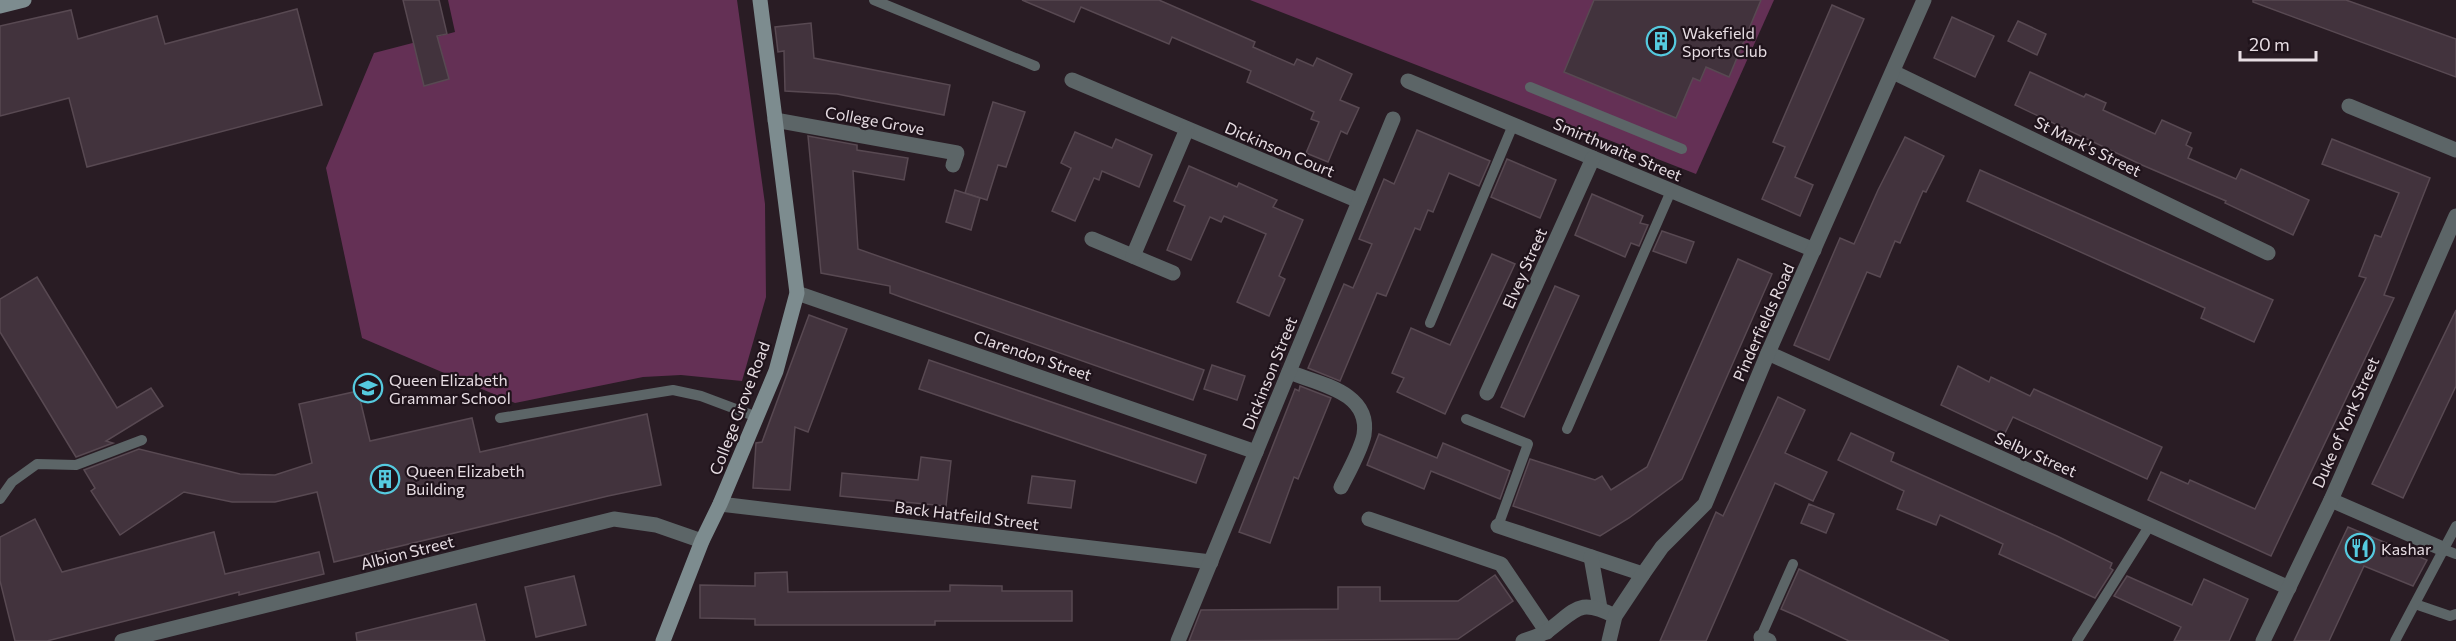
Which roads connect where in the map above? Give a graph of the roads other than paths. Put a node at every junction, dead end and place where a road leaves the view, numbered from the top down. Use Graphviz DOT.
graph roads {
  1 [pos="24,0"];
  2 [pos="760,0"];
  3 [pos="874,0"];
  4 [pos="1924,0"];
  5 [pos="0,6"];
  6 [pos="1035,66"];
  7 [pos="1893,72"];
  8 [pos="1072,80"];
  9 [pos="1408,81"];
  10 [pos="1530,87"];
  11 [pos="2349,106"];
  12 [pos="1393,119"];
  13 [pos="775,120"];
  14 [pos="1513,125"];
  15 [pos="1187,129"];
  16 [pos="1682,149"];
  17 [pos="2456,150"];
  18 [pos="1593,158"];
  19 [pos="953,165"];
  20 [pos="1671,191"];
  21 [pos="1359,201"];
  22 [pos="2456,216"];
  23 [pos="1092,239"];
  24 [pos="1814,250"];
  25 [pos="2268,253"];
  26 [pos="1133,256"];
  27 [pos="1173,273"];
  28 [pos="798,293"];
  29 [pos="1430,323"];
  30 [pos="1768,353"];
  31 [pos="1289,372"];
  32 [pos="1487,393"];
  33 [pos="757,417"];
  34 [pos="500,418"];
  35 [pos="1466,419"];
  36 [pos="1567,429"];
  37 [pos="142,440"];
  38 [pos="1256,452"];
  39 [pos="1341,488"];
  40 [pos="0,499"];
  41 [pos="2331,500"];
  42 [pos="720,504"];
  43 [pos="1369,519"];
  44 [pos="2150,525"];
  45 [pos="1498,526"];
  46 [pos="2456,526"];
  47 [pos="702,541"];
  48 [pos="2450,552"];
  49 [pos="1591,557"];
  50 [pos="1211,562"];
  51 [pos="1794,564"];
  52 [pos="1643,574"];
  53 [pos="2289,588"];
  54 [pos="2415,604"];
  55 [pos="1599,608"];
  56 [pos="2456,614"];
  57 [pos="1615,616"];
  58 [pos="1547,632"];
  59 [pos="1763,640"];
  60 [pos="122,641"];
  61 [pos="663,641"];
  62 [pos="1178,641"];
  63 [pos="1523,641"];
  64 [pos="1610,641"];
  65 [pos="2077,641"];
  66 [pos="2263,641"];
  67 [pos="2395,641"];
  1 -- 5 [label="street"];
  2 -- 13 [label="street, College Grove Road"];
  3 -- 6 [label="lane"];
  4 -- 7 [label="street, Pinderfields Road"];
  7 -- 24 [label="street, Pinderfields Road"];
  7 -- 25 [label="street, St Mark's Street"];
  8 -- 15 [label="street, Dickinson Court"];
  9 -- 14 [label="street, Smirthwaite Street"];
  10 -- 16 [label="lane"];
  11 -- 17 [label="street"];
  12 -- 21 [label="street, Dickinson Street"];
  13 -- 19 [label="street, College Grove"];
  13 -- 28 [label="street, College Grove Road"];
  14 -- 18 [label="street, Smirthwaite Street"];
  14 -- 29 [label="lane"];
  15 -- 21 [label="street, Dickinson Court"];
  15 -- 26 [label="street"];
  18 -- 20 [label="street, Smirthwaite Street"];
  18 -- 32 [label="street, Elvey Street"];
  20 -- 24 [label="street, Smirthwaite Street"];
  20 -- 36 [label="lane"];
  21 -- 31 [label="street, Dickinson Street"];
  22 -- 41 [label="street, Duke of York Street"];
  23 -- 26 [label="street"];
  24 -- 30 [label="street, Pinderfields Road"];
  26 -- 27 [label="street"];
  28 -- 33 [label="street, College Grove Road"];
  28 -- 38 [label="street, Clarendon Street"];
  30 -- 44 [label="street, Selby Street"];
  30 -- 52 [label="street, Pinderfields Road"];
  31 -- 38 [label="street, Dickinson Street"];
  31 -- 39 [label="street"];
  33 -- 34 [label="lane"];
  33 -- 42 [label="street, College Grove Road"];
  35 -- 45 [label="lane"];
  37 -- 40 [label="lane"];
  38 -- 50 [label="street, Dickinson Street"];
  41 -- 48 [label="street"];
  41 -- 53 [label="street, Duke of York Street"];
  42 -- 47 [label="street, College Grove Road"];
  42 -- 50 [label="street, Back Hatfeild Street"];
  43 -- 58 [label="street"];
  44 -- 53 [label="street, Selby Street"];
  44 -- 65 [label="lane"];
  45 -- 49 [label="street"];
  46 -- 48 [label="lane"];
  47 -- 60 [label="street, Albion Street"];
  47 -- 61 [label="street, College Grove Road"];
  48 -- 54 [label="lane"];
  49 -- 52 [label="street"];
  49 -- 55 [label="street"];
  50 -- 62 [label="street, Dickinson Street"];
  51 -- 59 [label="lane"];
  52 -- 57 [label="street, Pinderfields Road"];
  53 -- 66 [label="street, Duke of York Street"];
  54 -- 56 [label="lane"];
  54 -- 67 [label="lane"];
  55 -- 57 [label="street"];
  55 -- 58 [label="street"];
  57 -- 64 [label="street, Pinderfields Road"];
  58 -- 63 [label="street"];
}
